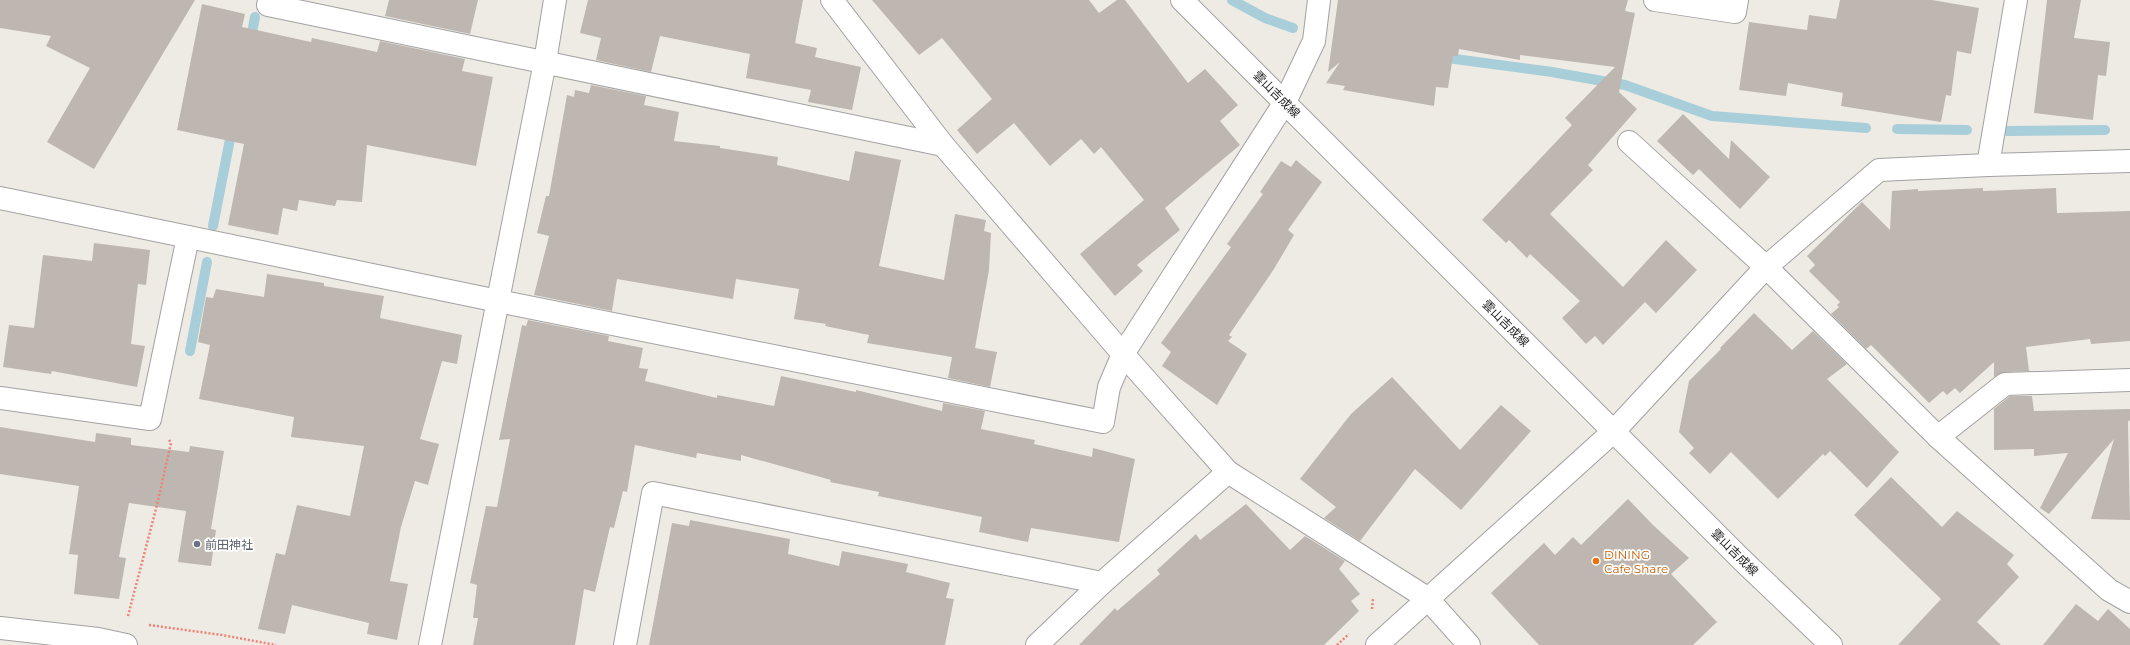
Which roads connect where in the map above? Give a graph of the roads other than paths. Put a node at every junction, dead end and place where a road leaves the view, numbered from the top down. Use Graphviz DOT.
graph roads {
  1 [pos="555,0"];
  2 [pos="832,0"];
  3 [pos="1182,0"];
  4 [pos="1319,0"];
  5 [pos="1655,0"];
  6 [pos="1737,0"];
  7 [pos="2016,0"];
  8 [pos="268,5"];
  9 [pos="545,62"];
  10 [pos="1285,102"];
  11 [pos="1629,142"];
  12 [pos="943,145"];
  13 [pos="2130,161"];
  14 [pos="1988,164"];
  15 [pos="0,198"];
  16 [pos="188,237"];
  17 [pos="1766,267"];
  18 [pos="498,301"];
  19 [pos="1123,354"];
  20 [pos="2130,380"];
  21 [pos="0,398"];
  22 [pos="1614,431"];
  23 [pos="1938,437"];
  24 [pos="1228,472"];
  25 [pos="1102,583"];
  26 [pos="2119,589"];
  27 [pos="1427,598"];
  28 [pos="2130,602"];
  29 [pos="0,628"];
  30 [pos="126,645"];
  31 [pos="430,645"];
  32 [pos="625,645"];
  33 [pos="1037,645"];
  34 [pos="1377,645"];
  35 [pos="1469,645"];
  36 [pos="1831,645"];
  1 -- 9 [label="street"];
  2 -- 12 [label="street"];
  3 -- 10 [label="street, 雲山吉成線"];
  4 -- 10 [label="street"];
  5 -- 6 [label="street"];
  7 -- 14 [label="street"];
  8 -- 9 [label="street"];
  9 -- 12 [label="street"];
  9 -- 18 [label="street"];
  10 -- 19 [label="street"];
  10 -- 22 [label="street, 雲山吉成線"];
  11 -- 17 [label="street"];
  12 -- 19 [label="street"];
  13 -- 14 [label="street"];
  14 -- 17 [label="street"];
  15 -- 16 [label="street"];
  16 -- 18 [label="street"];
  16 -- 21 [label="street"];
  17 -- 22 [label="street"];
  17 -- 23 [label="street"];
  18 -- 19 [label="street"];
  18 -- 31 [label="street"];
  19 -- 24 [label="street"];
  20 -- 23 [label="street"];
  22 -- 27 [label="street"];
  22 -- 36 [label="street, 雲山吉成線"];
  23 -- 26 [label="street"];
  24 -- 25 [label="street"];
  24 -- 27 [label="street"];
  25 -- 32 [label="street"];
  25 -- 33 [label="street"];
  26 -- 28 [label="street"];
  27 -- 34 [label="street"];
  27 -- 35 [label="street"];
  29 -- 30 [label="street"];
}
